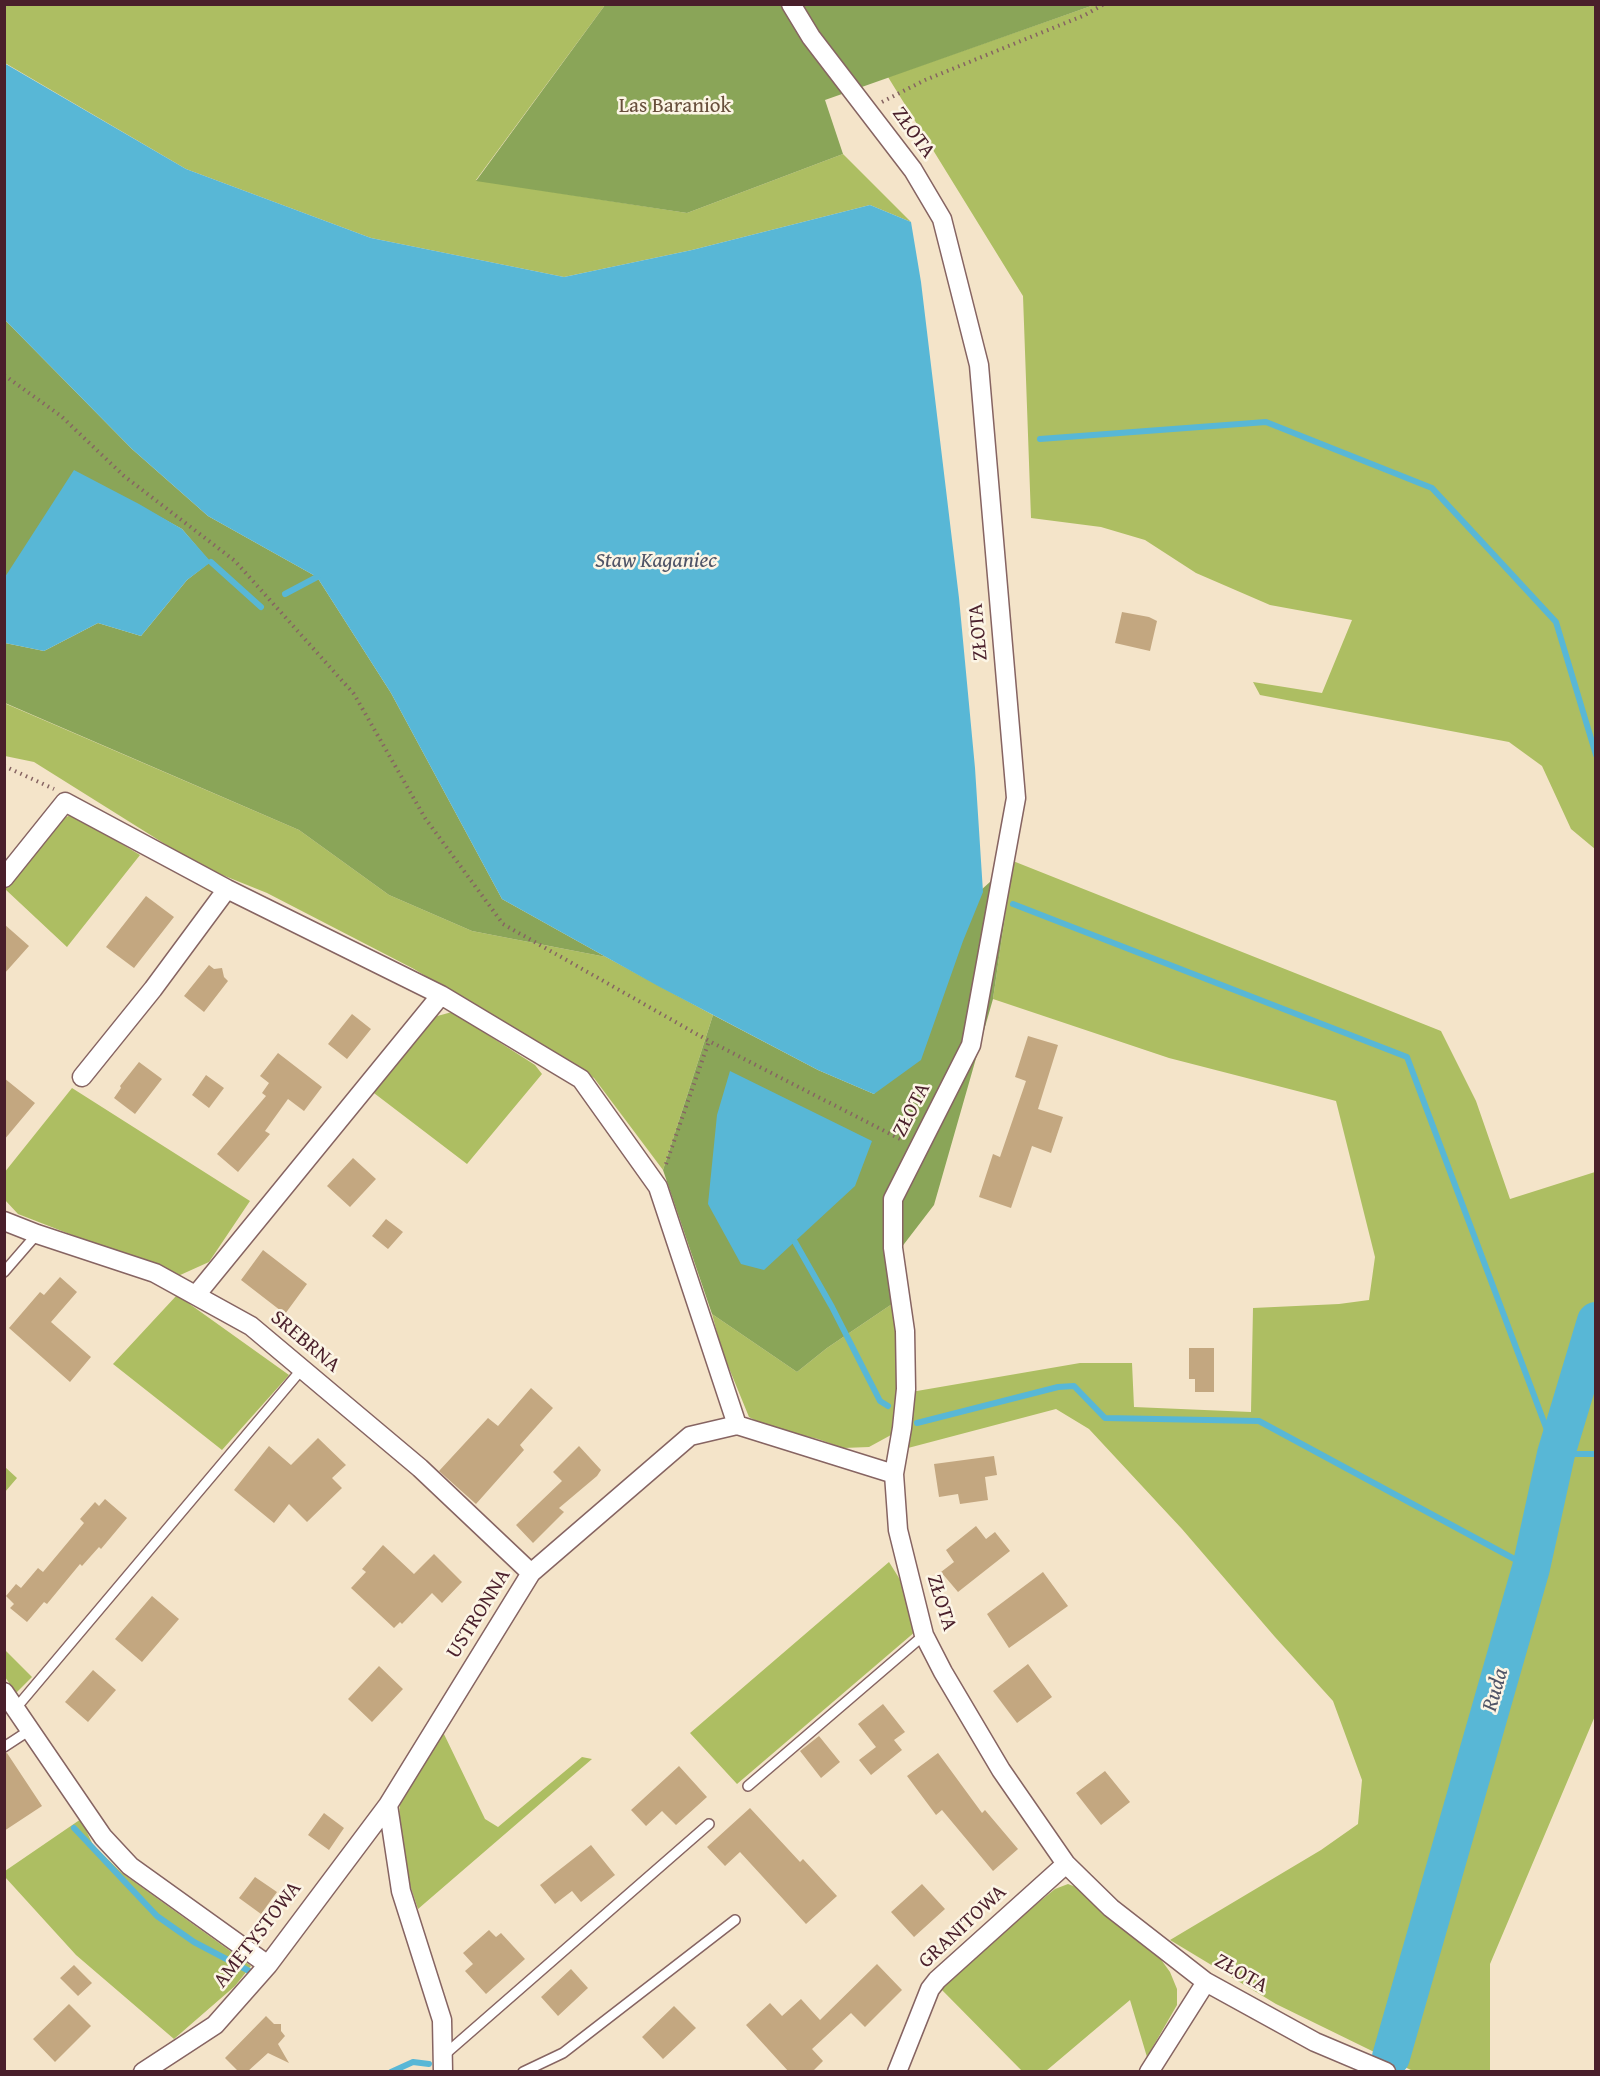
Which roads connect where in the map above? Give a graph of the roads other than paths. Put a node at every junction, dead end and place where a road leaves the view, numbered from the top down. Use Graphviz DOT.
graph roads {
  1 [pos="791,4"];
  2 [pos="4,878"];
  3 [pos="227,888"];
  4 [pos="441,995"];
  5 [pos="82,1077"];
  6 [pos="4,1221"];
  7 [pos="37,1234"];
  8 [pos="4,1272"];
  9 [pos="195,1295"];
  10 [pos="302,1369"];
  11 [pos="738,1425"];
  12 [pos="894,1474"];
  13 [pos="531,1573"];
  14 [pos="924,1635"];
  15 [pos="4,1692"];
  16 [pos="16,1708"];
  17 [pos="30,1730"];
  18 [pos="4,1747"];
  19 [pos="748,1786"];
  20 [pos="388,1805"];
  21 [pos="709,1824"];
  22 [pos="1066,1864"];
  23 [pos="735,1920"];
  24 [pos="268,1965"];
  25 [pos="1206,1982"];
  26 [pos="443,2064"];
  27 [pos="143,2072"];
  28 [pos="523,2072"];
  29 [pos="897,2072"];
  30 [pos="1149,2072"];
  31 [pos="1386,2072"];
  1 -- 12 [label="street, ZŁOTA"];
  2 -- 3 [label="street"];
  3 -- 4 [label="street"];
  3 -- 5 [label="street"];
  4 -- 9 [label="street"];
  4 -- 11 [label="street"];
  6 -- 7 [label="street, SREBRNA"];
  7 -- 8 [label="lane"];
  7 -- 9 [label="street, SREBRNA"];
  9 -- 10 [label="street, SREBRNA"];
  10 -- 13 [label="street, SREBRNA"];
  10 -- 16 [label="lane"];
  11 -- 12 [label="street"];
  11 -- 13 [label="street, USTRONNA"];
  12 -- 14 [label="street, ZŁOTA"];
  13 -- 20 [label="street, USTRONNA"];
  14 -- 19 [label="lane"];
  14 -- 22 [label="street, ZŁOTA"];
  15 -- 16 [label="street"];
  16 -- 17 [label="street"];
  17 -- 18 [label="lane"];
  17 -- 24 [label="street"];
  20 -- 24 [label="street, AMETYSTOWA"];
  20 -- 26 [label="street"];
  21 -- 26 [label="lane"];
  22 -- 25 [label="street, ZŁOTA"];
  22 -- 29 [label="street, GRANITOWA"];
  23 -- 28 [label="lane"];
  24 -- 27 [label="street, AMETYSTOWA"];
  25 -- 30 [label="street"];
  25 -- 31 [label="street, ZŁOTA"];
}
